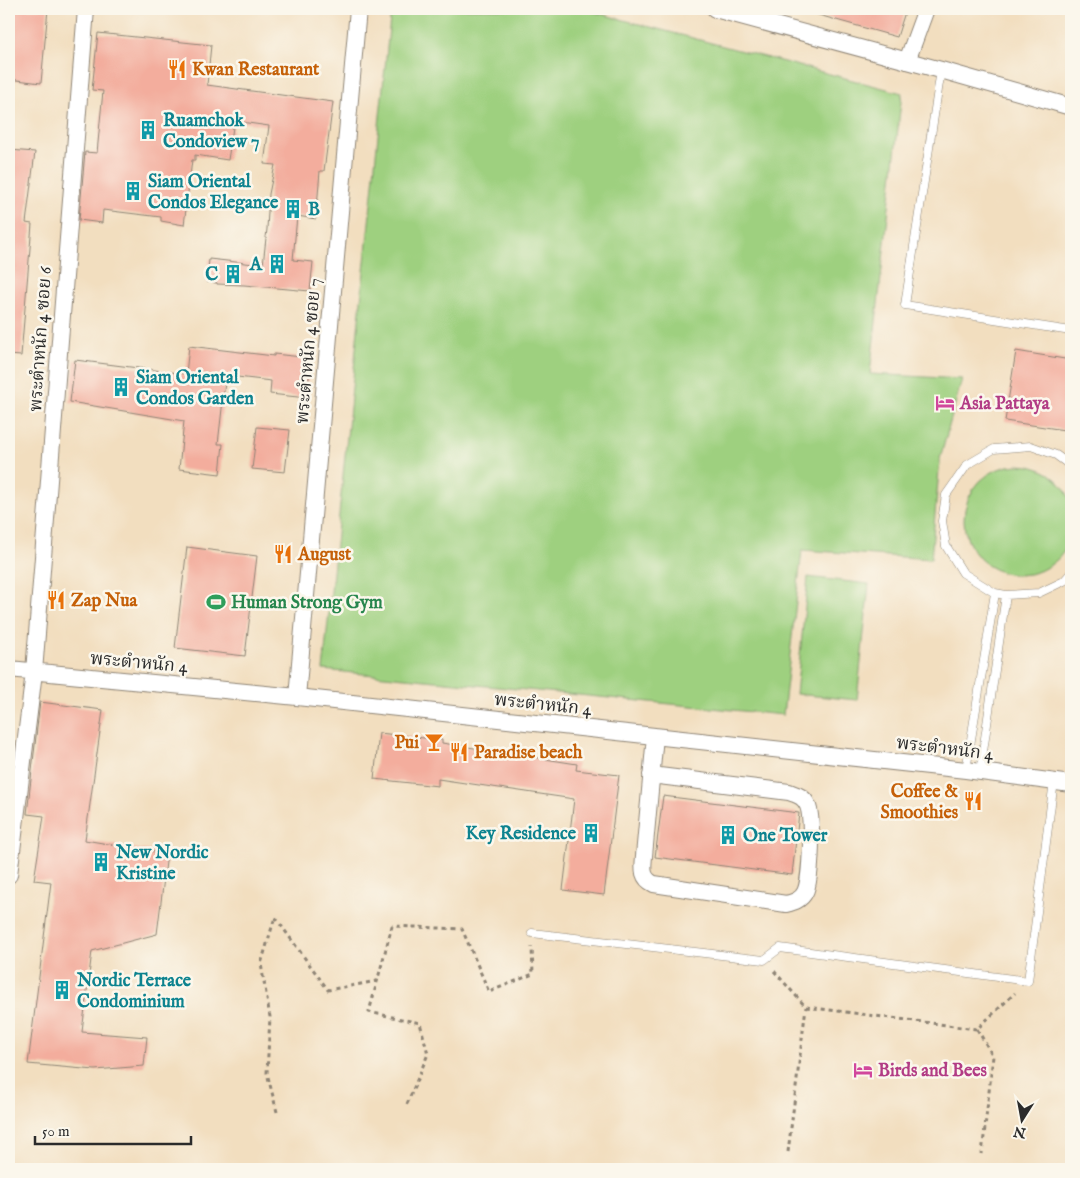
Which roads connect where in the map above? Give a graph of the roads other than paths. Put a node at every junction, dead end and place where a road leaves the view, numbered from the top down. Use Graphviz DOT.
graph roads {
  1 [pos="86,9"];
  2 [pos="358,9"];
  3 [pos="715,9"];
  4 [pos="926,9"];
  5 [pos="907,61"];
  6 [pos="941,70"];
  7 [pos="1071,107"];
  8 [pos="1071,331"];
  9 [pos="1071,466"];
  10 [pos="1071,573"];
  11 [pos="995,593"];
  12 [pos="1006,595"];
  13 [pos="9,669"];
  14 [pos="34,672"];
  15 [pos="297,697"];
  16 [pos="655,736"];
  17 [pos="973,771"];
  18 [pos="651,775"];
  19 [pos="1054,781"];
  20 [pos="1071,784"];
  21 [pos="9,875"];
  22 [pos="532,933"];
  1 -- 14 [label="street, พระตำหนัก 4 ซอย 6"];
  2 -- 15 [label="street, พระตำหนัก 4 ซอย 7"];
  3 -- 5 [label="street"];
  4 -- 5 [label="street"];
  5 -- 6 [label="street"];
  6 -- 7 [label="street"];
  6 -- 8 [label="lane"];
  9 -- 11 [label="lane"];
  10 -- 12 [label="lane"];
  11 -- 12 [label="lane"];
  11 -- 17 [label="lane"];
  12 -- 17 [label="lane"];
  13 -- 14 [label="street, พระตำหนัก 4"];
  14 -- 15 [label="street, พระตำหนัก 4"];
  14 -- 21 [label="street, พระตำหนัก 4 ซอย 6"];
  15 -- 16 [label="street, พระตำหนัก 4"];
  16 -- 17 [label="street, พระตำหนัก 4"];
  16 -- 18 [label="street"];
  17 -- 19 [label="street, พระตำหนัก 4"];
  18 -- 18 [label="street"];
  19 -- 20 [label="street, พระตำหนัก 4"];
  19 -- 22 [label="lane"];
}
